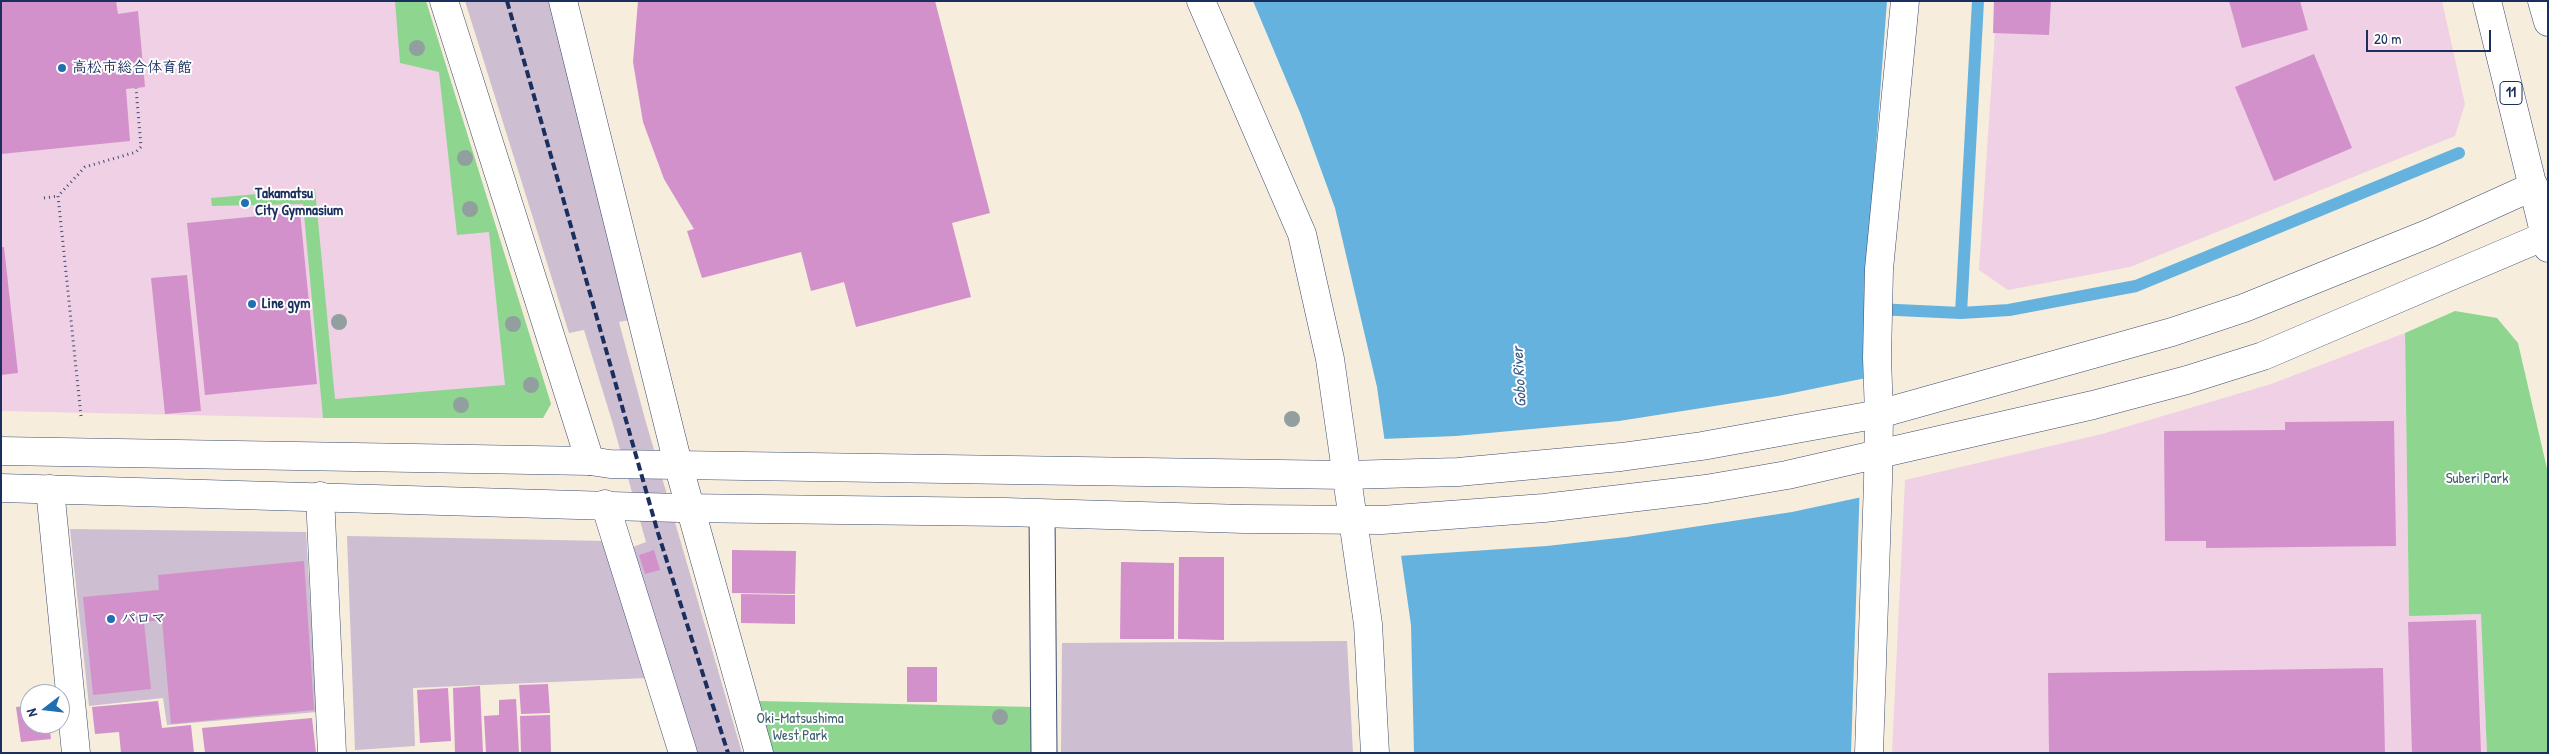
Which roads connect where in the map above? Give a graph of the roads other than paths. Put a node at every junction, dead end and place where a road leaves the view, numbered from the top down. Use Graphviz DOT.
graph roads {
  1 [pos="444,1"];
  2 [pos="563,1"];
  3 [pos="1201,1"];
  4 [pos="1905,1"];
  5 [pos="2488,1"];
  6 [pos="2542,1"];
  7 [pos="2548,22"];
  8 [pos="2534,186"];
  9 [pos="2546,242"];
  10 [pos="1873,414"];
  11 [pos="1,450"];
  12 [pos="1871,457"];
  13 [pos="590,462"];
  14 [pos="678,464"];
  15 [pos="1346,475"];
  16 [pos="1,488"];
  17 [pos="50,489"];
  18 [pos="320,496"];
  19 [pos="605,504"];
  20 [pos="690,507"];
  21 [pos="1042,514"];
  22 [pos="1353,520"];
  23 [pos="76,753"];
  24 [pos="332,753"];
  25 [pos="683,753"];
  26 [pos="760,753"];
  27 [pos="1044,753"];
  28 [pos="1375,753"];
  29 [pos="1869,753"];
  1 -- 13 [label="main road"];
  2 -- 14 [label="main road"];
  3 -- 15 [label="main road"];
  4 -- 10 [label="main road"];
  5 -- 8 [label="main road, 11"];
  6 -- 7 [label="main road"];
  8 -- 9 [label="main road, 11"];
  8 -- 10 [label="main road"];
  9 -- 12 [label="main road"];
  10 -- 12 [label="main road"];
  10 -- 15 [label="main road"];
  11 -- 13 [label="main road"];
  12 -- 22 [label="main road"];
  12 -- 29 [label="main road"];
  13 -- 14 [label="main road"];
  14 -- 15 [label="main road"];
  14 -- 20 [label="main road"];
  15 -- 22 [label="main road"];
  16 -- 17 [label="main road"];
  17 -- 18 [label="main road"];
  17 -- 23 [label="main road"];
  18 -- 19 [label="main road"];
  18 -- 24 [label="main road"];
  19 -- 20 [label="main road"];
  19 -- 25 [label="main road"];
  20 -- 21 [label="main road"];
  20 -- 26 [label="main road"];
  21 -- 22 [label="main road"];
  21 -- 27 [label="lane"];
  22 -- 28 [label="main road"];
}
